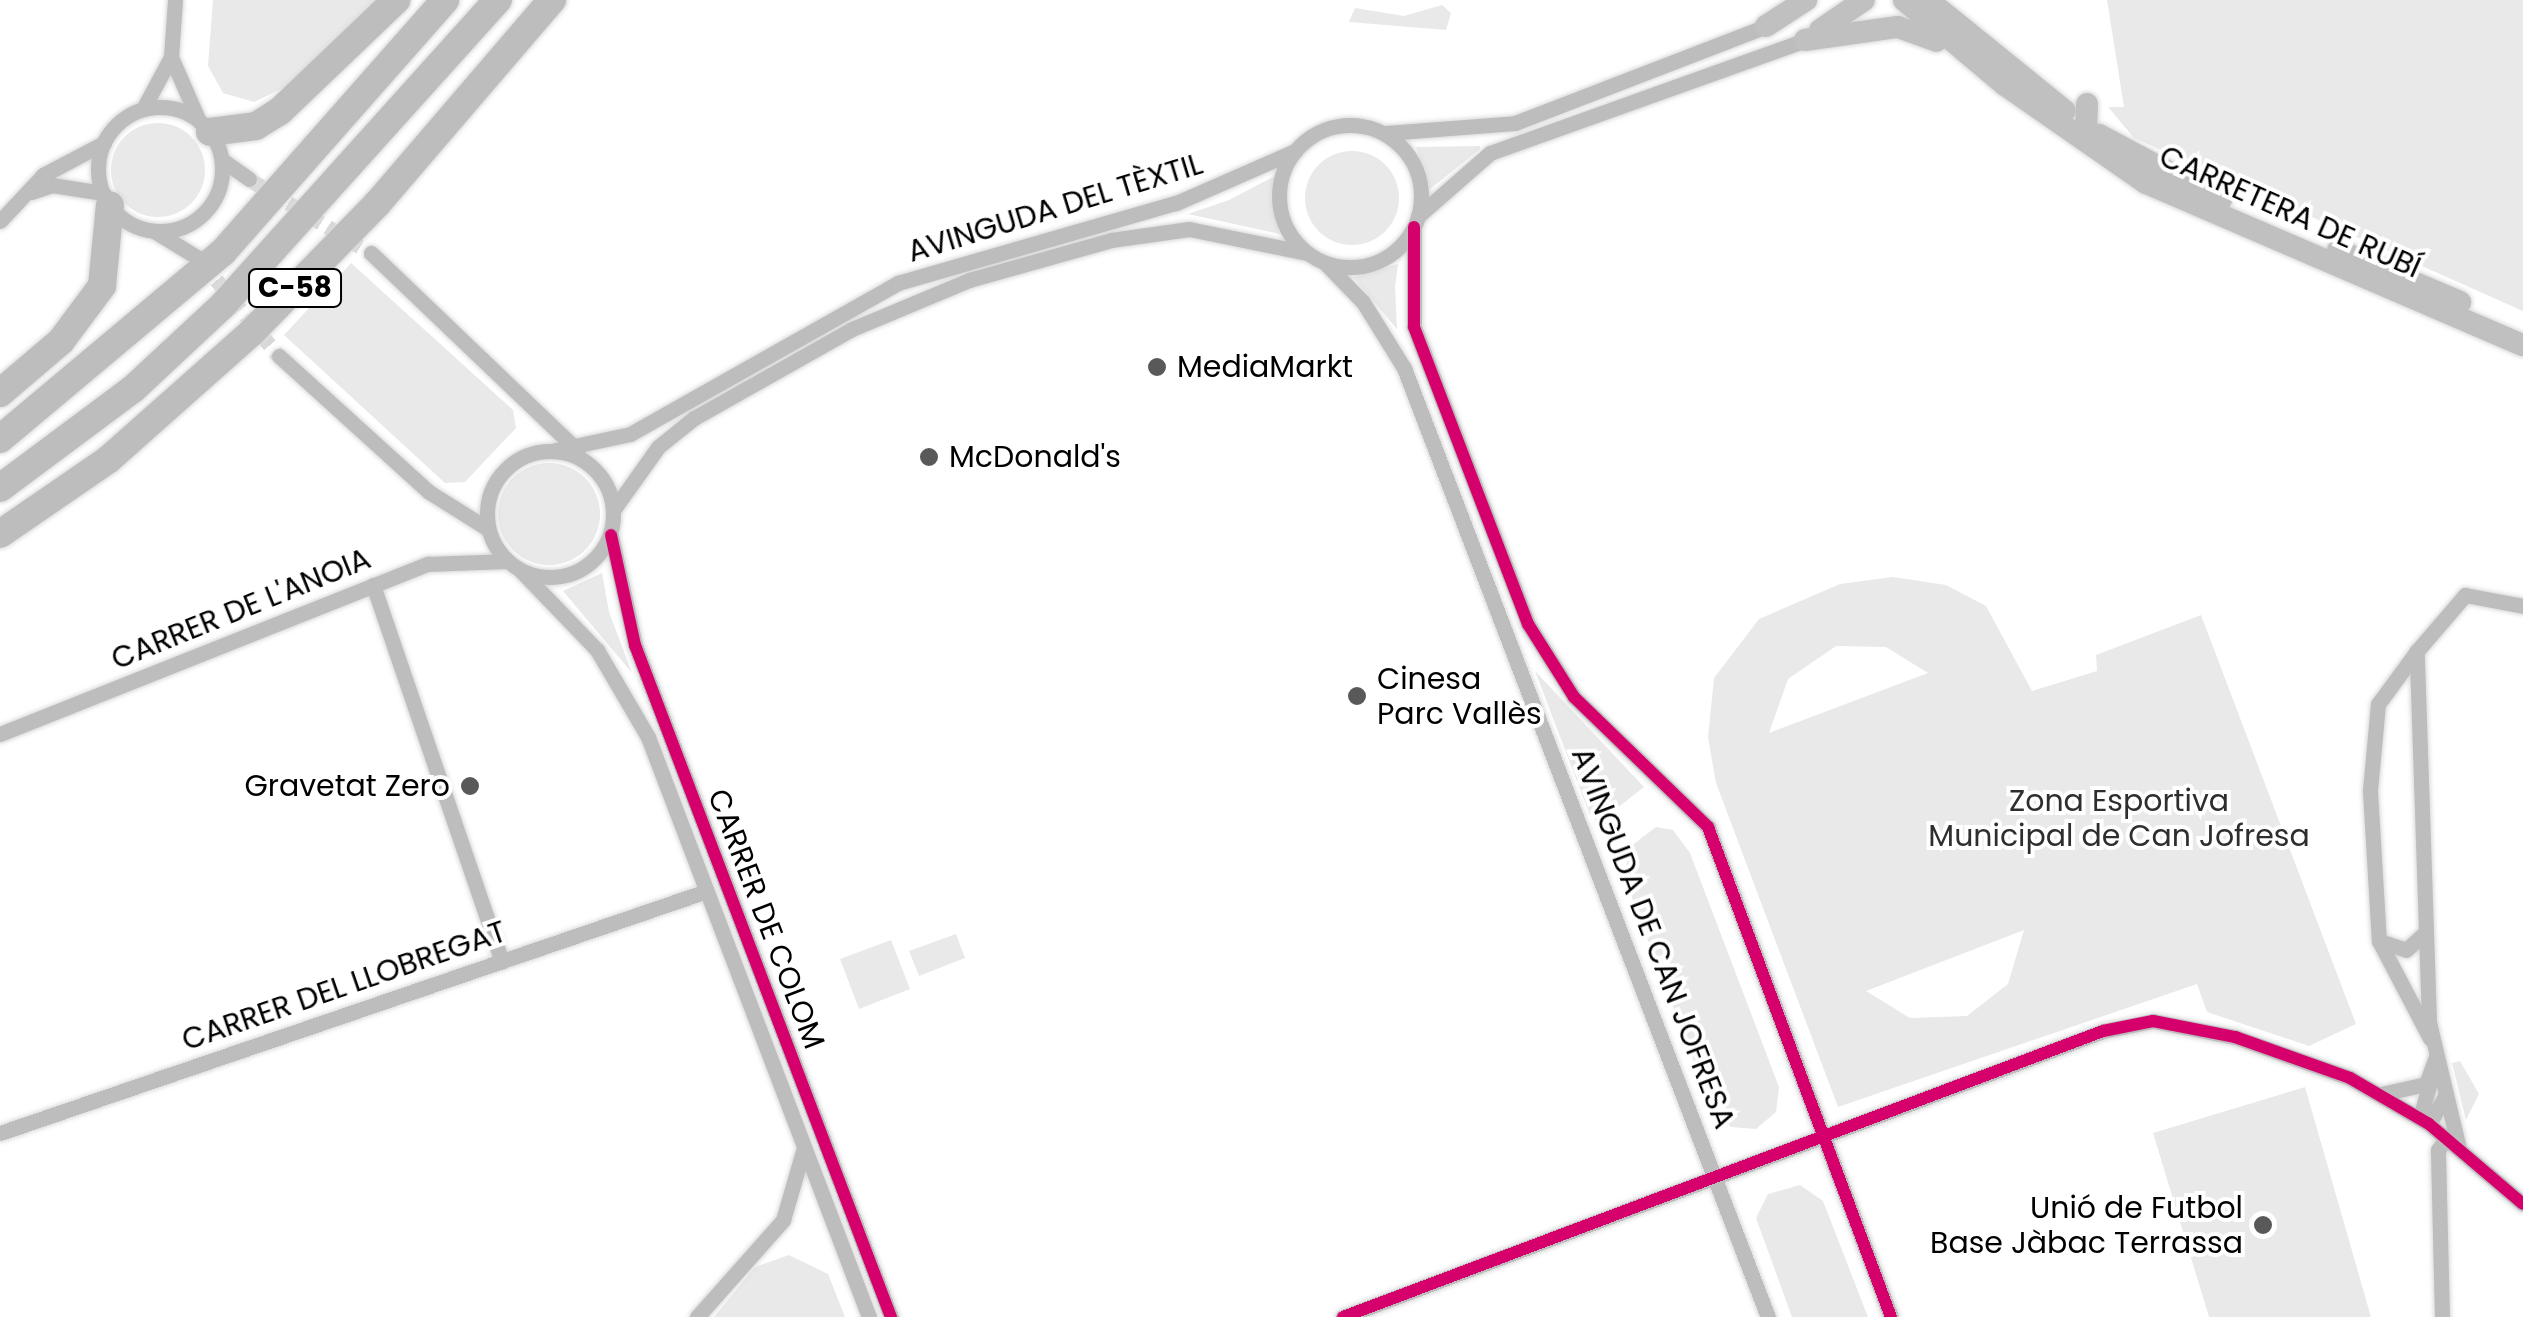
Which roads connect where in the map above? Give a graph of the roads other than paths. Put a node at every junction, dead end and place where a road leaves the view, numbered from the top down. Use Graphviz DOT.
graph roads {
  1 [pos="175,0"];
  2 [pos="396,0"];
  3 [pos="445,0"];
  4 [pos="498,0"];
  5 [pos="552,0"];
  6 [pos="1785,0"];
  7 [pos="1806,0"];
  8 [pos="1864,0"];
  9 [pos="1904,0"];
  10 [pos="1918,0"];
  11 [pos="1928,0"];
  12 [pos="1949,19"];
  13 [pos="1766,26"];
  14 [pos="1804,40"];
  15 [pos="171,57"];
  16 [pos="143,110"];
  17 [pos="2078,119"];
  18 [pos="204,126"];
  19 [pos="1382,133"];
  20 [pos="104,144"];
  21 [pos="1295,151"];
  22 [pos="222,160"];
  23 [pos="249,179"];
  24 [pos="31,192"];
  25 [pos="106,199"];
  26 [pos="0,221"];
  27 [pos="1416,222"];
  28 [pos="154,231"];
  29 [pos="371,253"];
  30 [pos="1307,253"];
  31 [pos="200,259"];
  32 [pos="1324,262"];
  33 [pos="2523,329"];
  34 [pos="2523,345"];
  35 [pos="280,356"];
  36 [pos="0,392"];
  37 [pos="559,433"];
  38 [pos="622,437"];
  39 [pos="0,438"];
  40 [pos="573,446"];
  41 [pos="551,451"];
  42 [pos="588,463"];
  43 [pos="0,488"];
  44 [pos="614,509"];
  45 [pos="488,528"];
  46 [pos="0,534"];
  47 [pos="611,535"];
  48 [pos="507,561"];
  49 [pos="522,571"];
  50 [pos="373,585"];
  51 [pos="2523,606"];
  52 [pos="2416,650"];
  53 [pos="0,734"];
  54 [pos="707,891"];
  55 [pos="2424,934"];
  56 [pos="2379,941"];
  57 [pos="502,961"];
  58 [pos="2434,1050"];
  59 [pos="2432,1075"];
  60 [pos="2382,1094"];
  61 [pos="2446,1094"];
  62 [pos="2424,1121"];
  63 [pos="0,1134"];
  64 [pos="1824,1136"];
  65 [pos="2452,1143"];
  66 [pos="804,1146"];
  67 [pos="1714,1178"];
  68 [pos="2523,1204"];
  69 [pos="697,1317"];
  70 [pos="869,1317"];
  71 [pos="891,1317"];
  72 [pos="1343,1317"];
  73 [pos="1768,1317"];
  74 [pos="1891,1317"];
  75 [pos="2442,1317"];
  1 -- 15 [label="street"];
  2 -- 18 [label="highway"];
  3 -- 39 [label="highway"];
  4 -- 43 [label="highway, C-58"];
  5 -- 46 [label="highway, C-58"];
  6 -- 13 [label="main road"];
  7 -- 13 [label="main road"];
  8 -- 14 [label="main road"];
  9 -- 17 [label="main road, CARRETERA DE RUBÍ"];
  10 -- 12 [label="main road"];
  11 -- 12 [label="main road, CARRETERA DE RUBÍ"];
  12 -- 17 [label="main road, CARRETERA DE RUBÍ"];
  13 -- 19 [label="street"];
  14 -- 17 [label="main road"];
  14 -- 27 [label="street"];
  15 -- 16 [label="street"];
  15 -- 18 [label="street"];
  16 -- 18 [label="street"];
  16 -- 20 [label="street"];
  17 -- 33 [label="main road, CARRETERA DE RUBÍ"];
  17 -- 34 [label="main road, CARRETERA DE RUBÍ"];
  18 -- 22 [label="street"];
  19 -- 21 [label="street"];
  19 -- 27 [label="street"];
  20 -- 24 [label="street"];
  20 -- 25 [label="street"];
  21 -- 30 [label="street"];
  21 -- 38 [label="street, AVINGUDA DEL TÈXTIL"];
  22 -- 23 [label="street"];
  22 -- 28 [label="street"];
  24 -- 25 [label="street"];
  24 -- 26 [label="street"];
  25 -- 28 [label="street"];
  25 -- 36 [label="highway"];
  27 -- 32 [label="street"];
  27 -- 64 [label="street, AVINGUDA DE CAN JOFRESA"];
  28 -- 31 [label="street"];
  29 -- 37 [label="street"];
  30 -- 32 [label="street"];
  30 -- 44 [label="street, AVINGUDA DEL TÈXTIL"];
  32 -- 67 [label="street, AVINGUDA DE CAN JOFRESA"];
  35 -- 45 [label="street"];
  37 -- 38 [label="street"];
  37 -- 40 [label="street"];
  38 -- 40 [label="street, AVINGUDA DEL TÈXTIL"];
  40 -- 41 [label="street, AVINGUDA DEL TÈXTIL"];
  40 -- 42 [label="street"];
  41 -- 42 [label="street"];
  41 -- 45 [label="street"];
  42 -- 44 [label="street"];
  44 -- 47 [label="street"];
  45 -- 48 [label="street"];
  47 -- 49 [label="street"];
  47 -- 71 [label="street, CARRER DE COLOM"];
  48 -- 49 [label="street"];
  48 -- 50 [label="street, CARRER DE L'ANOIA"];
  49 -- 54 [label="street, CARRER DE COLOM"];
  50 -- 53 [label="street, CARRER DE L'ANOIA"];
  50 -- 57 [label="street"];
  51 -- 52 [label="street"];
  52 -- 55 [label="street"];
  52 -- 56 [label="street"];
  54 -- 57 [label="street, CARRER DEL LLOBREGAT"];
  54 -- 66 [label="street, CARRER DE COLOM"];
  55 -- 56 [label="street"];
  55 -- 58 [label="street"];
  56 -- 58 [label="street"];
  57 -- 63 [label="street, CARRER DEL LLOBREGAT"];
  58 -- 59 [label="street"];
  58 -- 61 [label="street"];
  59 -- 60 [label="street"];
  59 -- 62 [label="street"];
  60 -- 62 [label="street"];
  60 -- 64 [label="street"];
  61 -- 62 [label="street"];
  61 -- 65 [label="street"];
  62 -- 65 [label="street"];
  64 -- 67 [label="street"];
  64 -- 74 [label="street, AVINGUDA DE CAN JOFRESA"];
  65 -- 68 [label="street"];
  65 -- 75 [label="street"];
  66 -- 69 [label="street"];
  66 -- 70 [label="street, CARRER DE COLOM"];
  67 -- 72 [label="street"];
  67 -- 73 [label="street, AVINGUDA DE CAN JOFRESA"];
}
